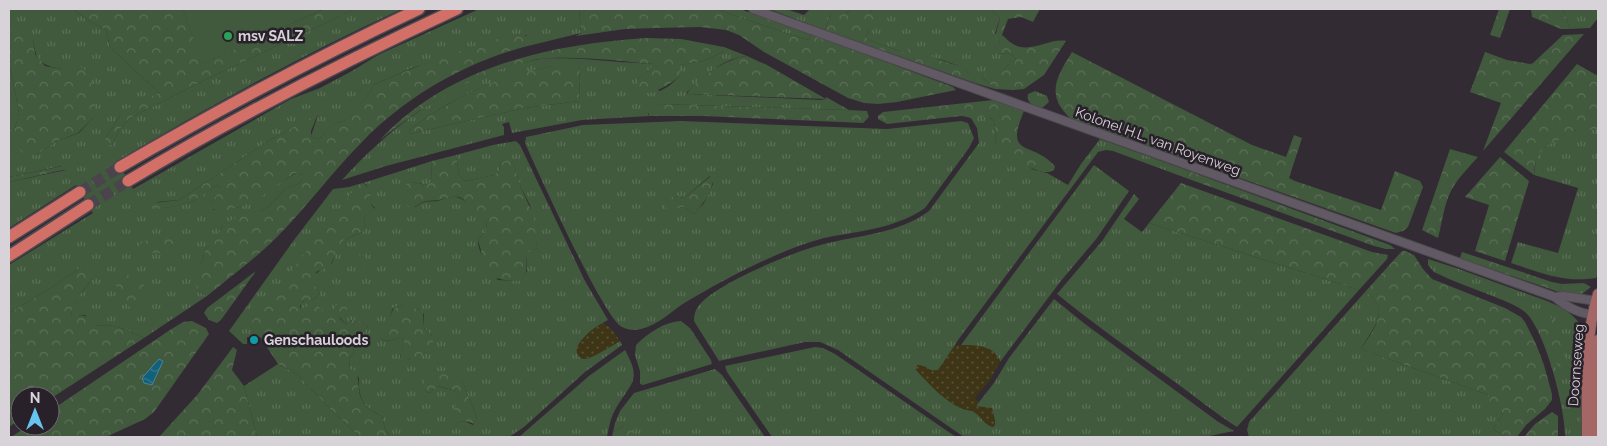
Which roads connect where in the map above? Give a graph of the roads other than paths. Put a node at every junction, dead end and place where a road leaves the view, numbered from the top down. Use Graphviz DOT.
graph roads {
  1 [pos="419,9"];
  2 [pos="457,9"];
  3 [pos="753,9"];
  4 [pos="120,167"];
  5 [pos="128,181"];
  6 [pos="80,192"];
  7 [pos="88,205"];
  8 [pos="9,237"];
  9 [pos="9,256"];
  10 [pos="1555,297"];
  11 [pos="1597,306"];
  12 [pos="1598,340"];
  13 [pos="1587,437"];
  14 [pos="1595,437"];
  1 -- 4 [label="highway"];
  2 -- 5 [label="highway"];
  3 -- 10 [label="street, Kolonel H.L. van Royenweg"];
  6 -- 8 [label="highway"];
  7 -- 9 [label="highway"];
  10 -- 11 [label="street, Kolonel H.L. van Royenweg"];
  10 -- 11 [label="street, Kolonel H.L. van Royenweg"];
  11 -- 13 [label="main road, Doornseweg"];
  12 -- 14 [label="main road, Doornseweg"];
}
